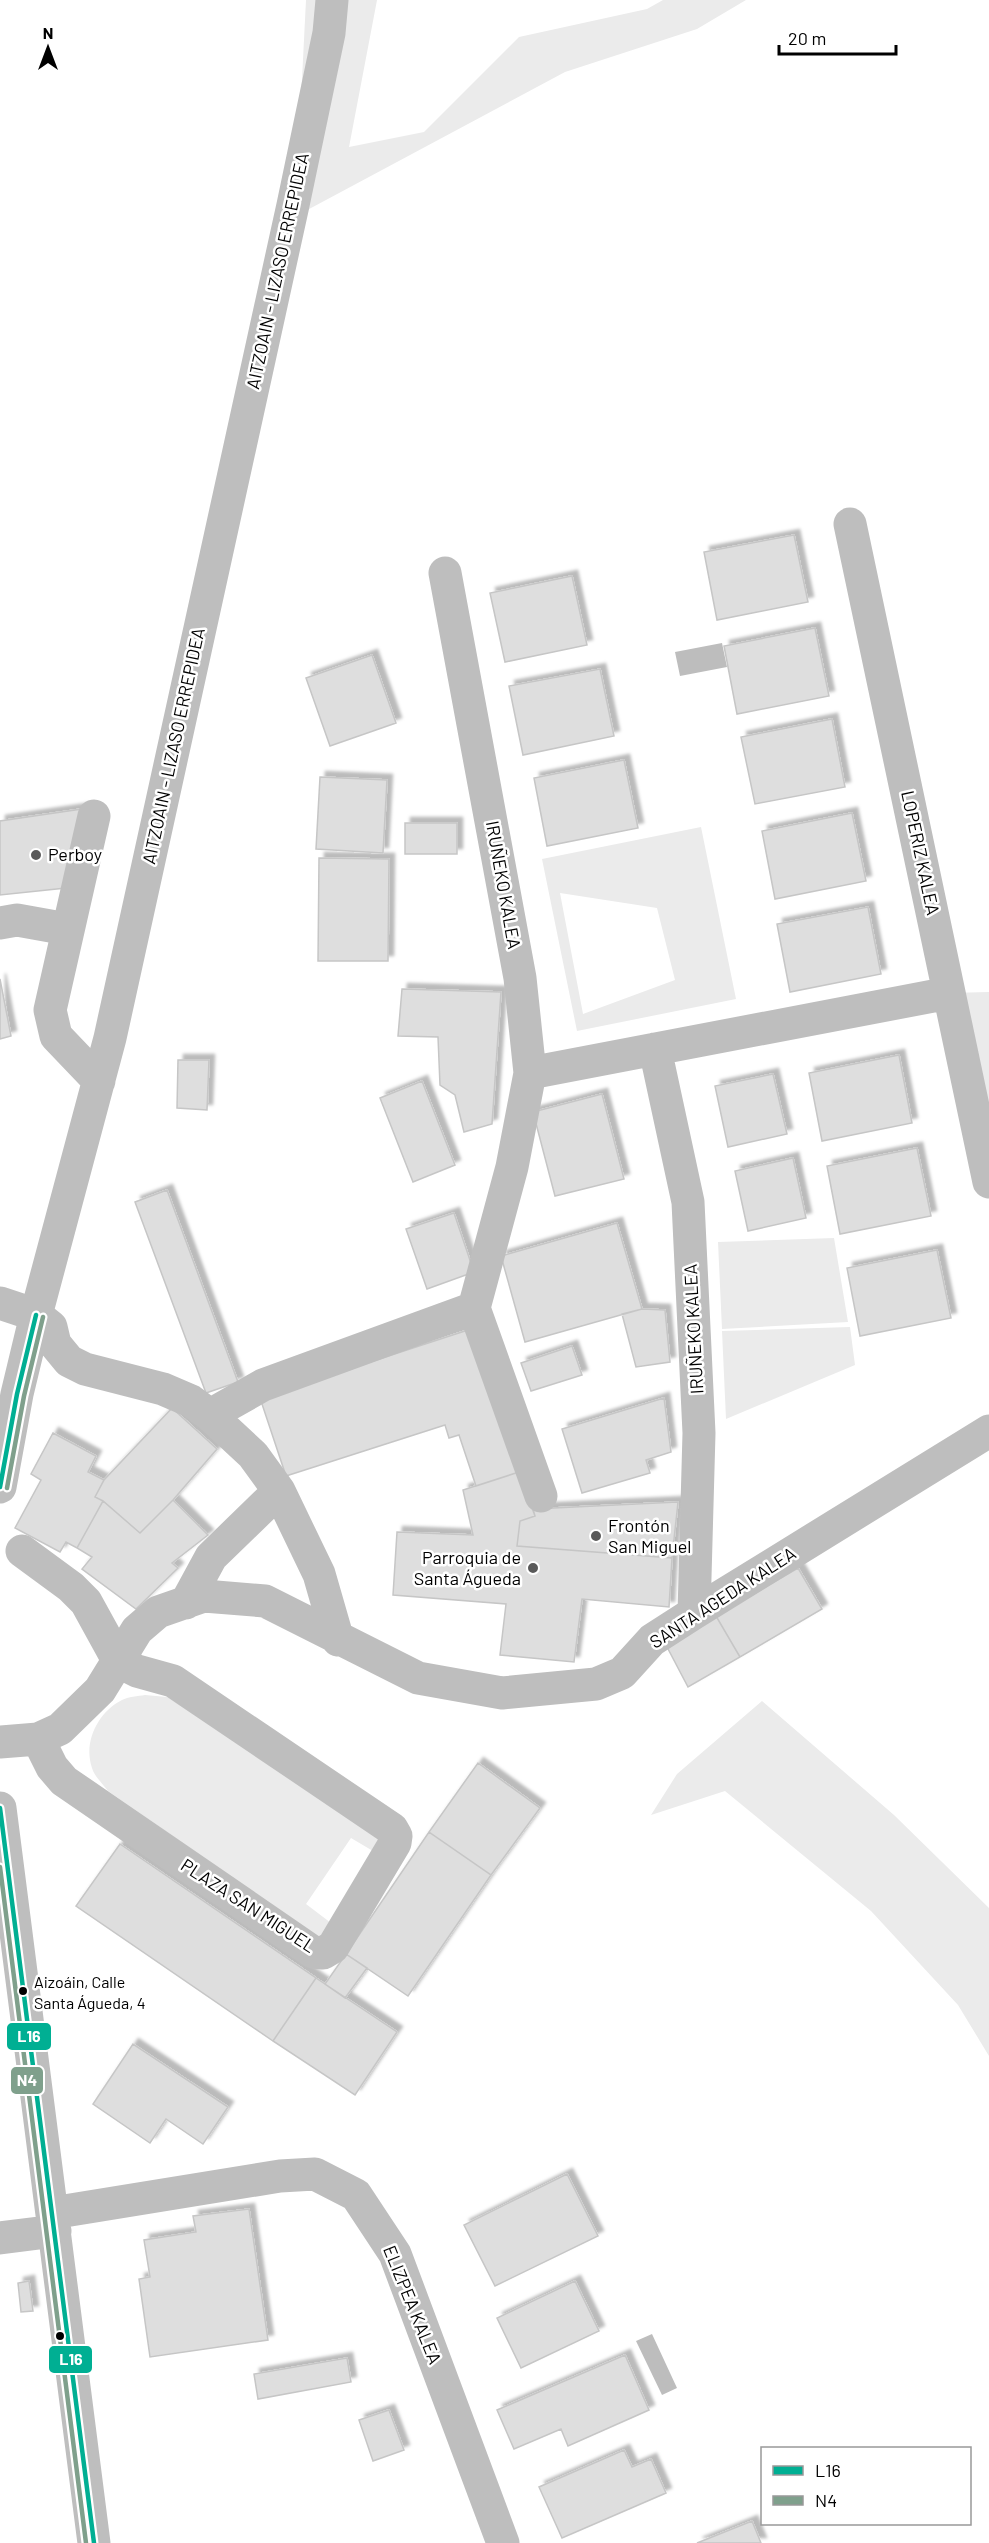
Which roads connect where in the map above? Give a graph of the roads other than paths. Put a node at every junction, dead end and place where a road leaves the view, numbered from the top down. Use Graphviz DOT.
graph roads {
  1 [pos="332,0"];
  2 [pos="850,524"];
  3 [pos="445,573"];
  4 [pos="94,816"];
  5 [pos="0,923"];
  6 [pos="67,929"];
  7 [pos="949,993"];
  8 [pos="654,1049"];
  9 [pos="530,1073"];
  10 [pos="99,1081"];
  11 [pos="989,1182"];
  12 [pos="0,1303"];
  13 [pos="474,1308"];
  14 [pos="36,1315"];
  15 [pos="210,1415"];
  16 [pos="989,1431"];
  17 [pos="0,1487"];
  18 [pos="279,1491"];
  19 [pos="541,1496"];
  20 [pos="22,1551"];
  21 [pos="186,1603"];
  22 [pos="694,1613"];
  23 [pos="338,1640"];
  24 [pos="119,1662"];
  25 [pos="38,1740"];
  26 [pos="0,1742"];
  27 [pos="0,1816"];
  28 [pos="53,2222"];
  29 [pos="0,2238"];
  30 [pos="94,2543"];
  31 [pos="503,2543"];
  1 -- 10 [label="street, AITZOAIN - LIZASO ERREPIDEA"];
  2 -- 7 [label="street, LOPERIZ KALEA"];
  3 -- 9 [label="street, IRUÑEKO KALEA"];
  4 -- 6 [label="street"];
  5 -- 6 [label="street"];
  6 -- 10 [label="street"];
  7 -- 8 [label="street"];
  7 -- 11 [label="street, LOPERIZ KALEA"];
  8 -- 9 [label="street"];
  8 -- 22 [label="street, IRUÑEKO KALEA"];
  9 -- 13 [label="street"];
  10 -- 14 [label="street, AITZOAIN - LIZASO ERREPIDEA"];
  12 -- 14 [label="street"];
  13 -- 15 [label="street"];
  13 -- 19 [label="street"];
  14 -- 15 [label="street"];
  14 -- 17 [label="street, AITZOAIN - LIZASO ERREPIDEA"];
  15 -- 18 [label="street"];
  16 -- 22 [label="street, SANTA AGEDA KALEA"];
  18 -- 21 [label="street"];
  18 -- 23 [label="street"];
  20 -- 24 [label="street"];
  21 -- 23 [label="street, SANTA AGEDA KALEA"];
  21 -- 24 [label="street, SANTA AGEDA KALEA"];
  22 -- 23 [label="street, SANTA AGEDA KALEA"];
  24 -- 25 [label="street, SANTA AGEDA KALEA"];
  24 -- 25 [label="street, PLAZA SAN MIGUEL"];
  25 -- 26 [label="street, SANTA AGEDA KALEA"];
  27 -- 28 [label="street"];
  28 -- 29 [label="street, ELIZPEA KALEA"];
  28 -- 30 [label="street"];
  28 -- 31 [label="street, ELIZPEA KALEA"];
}
